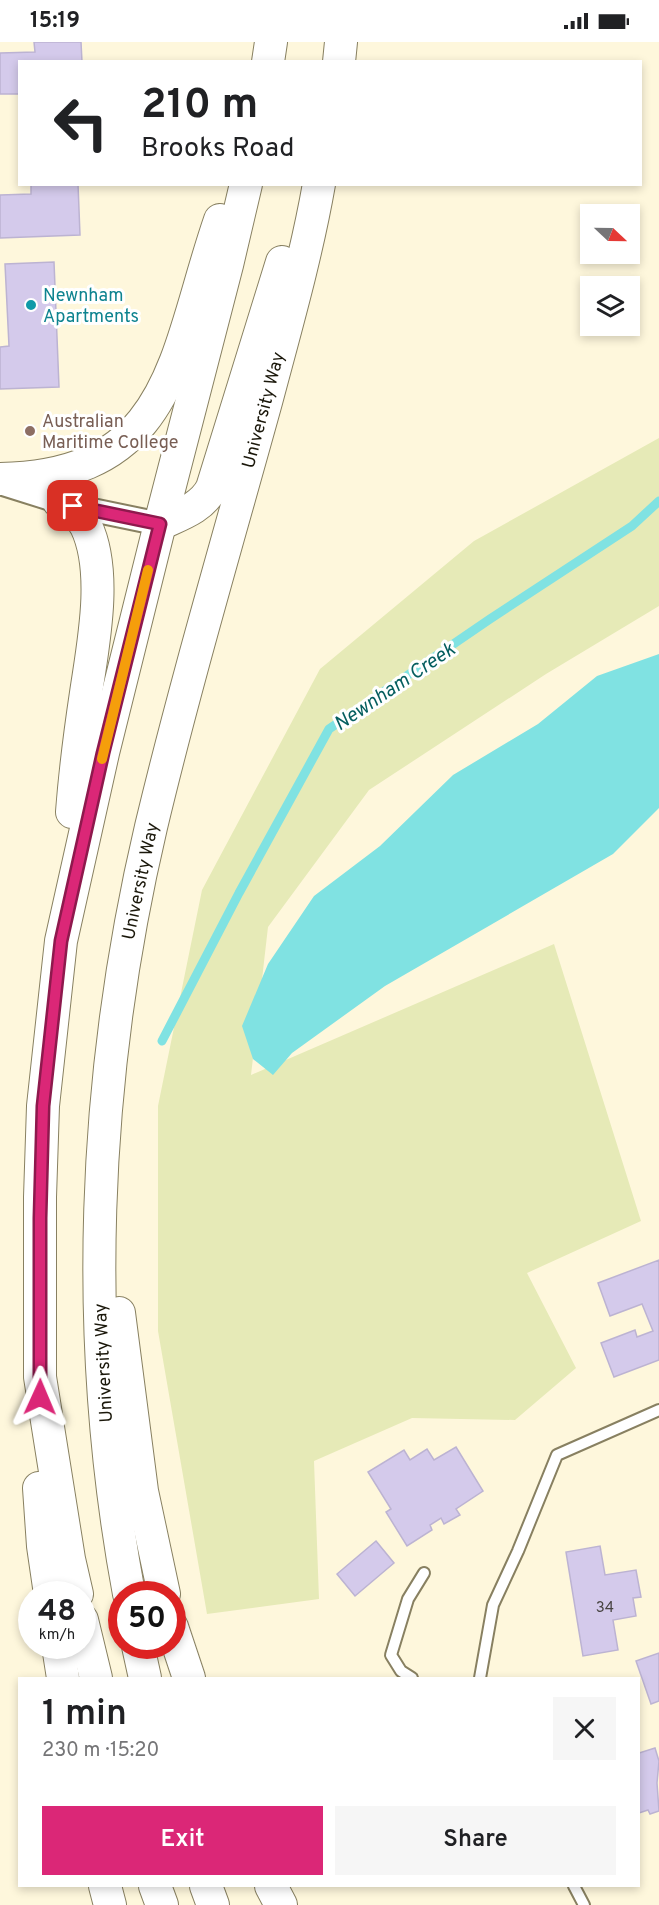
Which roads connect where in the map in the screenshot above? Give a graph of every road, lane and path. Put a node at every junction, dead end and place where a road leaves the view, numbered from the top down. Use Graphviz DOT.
graph roads {
  1 [pos="271,42"];
  2 [pos="341,42"];
  3 [pos="268,60"];
  4 [pos="339,60"];
  5 [pos="231,186"];
  6 [pos="246,186"];
  7 [pos="305,186"];
  8 [pos="320,186"];
  9 [pos="0,481"];
  10 [pos="59,502"];
  11 [pos="160,524"];
  12 [pos="61,941"];
  13 [pos="108,1081"];
  14 [pos="40,1377"];
  15 [pos="659,1410"];
  16 [pos="424,1573"];
  17 [pos="48,1581"];
  18 [pos="74,1581"];
  19 [pos="127,1581"];
  20 [pos="161,1581"];
  21 [pos="60,1659"];
  22 [pos="91,1659"];
  23 [pos="141,1659"];
  24 [pos="183,1659"];
  25 [pos="63,1677"];
  26 [pos="96,1677"];
  27 [pos="145,1677"];
  28 [pos="189,1677"];
  29 [pos="411,1677"];
  30 [pos="480,1677"];
  31 [pos="105,1887"];
  32 [pos="155,1887"];
  33 [pos="206,1887"];
  34 [pos="272,1887"];
  35 [pos="575,1887"];
  36 [pos="110,1905"];
  37 [pos="162,1905"];
  38 [pos="213,1905"];
  39 [pos="281,1905"];
  40 [pos="584,1905"];
  1 -- 3 [label="main road"];
  2 -- 4 [label="main road"];
  5 -- 9 [label="main road"];
  6 -- 11 [label="main road"];
  7 -- 11 [label="main road"];
  8 -- 13 [label="main road, University Way"];
  9 -- 10 [label="street"];
  10 -- 11 [label="street"];
  10 -- 12 [label="main road"];
  11 -- 12 [label="main road"];
  12 -- 14 [label="main road"];
  13 -- 19 [label="main road, University Way"];
  13 -- 20 [label="main road"];
  14 -- 17 [label="main road"];
  14 -- 18 [label="main road"];
  15 -- 30 [label="lane"];
  16 -- 29 [label="lane"];
  21 -- 25 [label="main road"];
  22 -- 26 [label="main road"];
  23 -- 27 [label="main road"];
  24 -- 28 [label="main road"];
  31 -- 36 [label="main road"];
  32 -- 37 [label="main road"];
  33 -- 38 [label="main road"];
  34 -- 39 [label="main road"];
  35 -- 40 [label="lane"];
}
